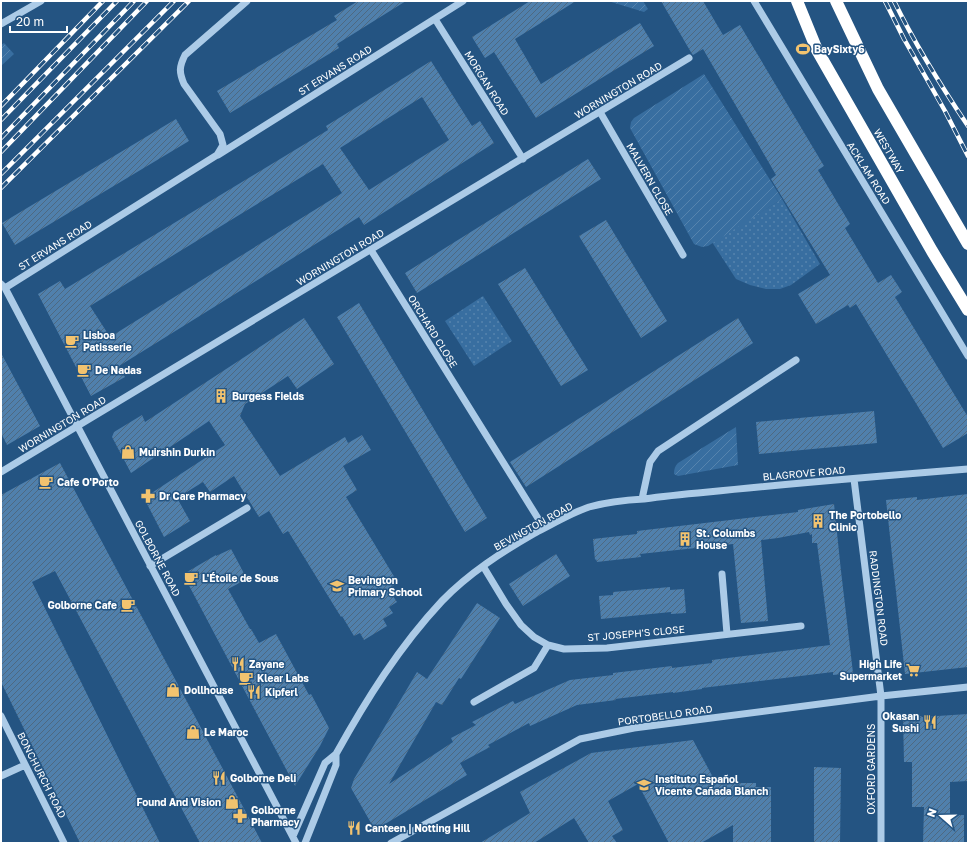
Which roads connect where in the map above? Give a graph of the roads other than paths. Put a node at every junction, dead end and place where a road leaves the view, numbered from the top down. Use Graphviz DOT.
graph roads {
  1 [pos="41,1"];
  2 [pos="247,1"];
  3 [pos="463,1"];
  4 [pos="754,1"];
  5 [pos="796,1"];
  6 [pos="836,1"];
  7 [pos="435,18"];
  8 [pos="1,24"];
  9 [pos="689,58"];
  10 [pos="600,112"];
  11 [pos="218,155"];
  12 [pos="522,159"];
  13 [pos="968,244"];
  14 [pos="371,250"];
  15 [pos="683,255"];
  16 [pos="3,286"];
  17 [pos="968,310"];
  18 [pos="968,356"];
  19 [pos="796,360"];
  20 [pos="77,427"];
  21 [pos="968,468"];
  22 [pos="1,472"];
  23 [pos="854,479"];
  24 [pos="642,499"];
  25 [pos="247,508"];
  26 [pos="544,528"];
  27 [pos="150,566"];
  28 [pos="483,566"];
  29 [pos="722,574"];
  30 [pos="801,626"];
  31 [pos="727,634"];
  32 [pos="548,645"];
  33 [pos="968,687"];
  34 [pos="881,696"];
  35 [pos="474,702"];
  36 [pos="1,716"];
  37 [pos="336,754"];
  38 [pos="25,765"];
  39 [pos="1,776"];
  40 [pos="294,840"];
  41 [pos="64,843"];
  42 [pos="304,843"];
  43 [pos="391,843"];
  44 [pos="881,843"];
  1 -- 8 [label="street"];
  2 -- 11 [label="street"];
  3 -- 7 [label="street, ST ERVANS ROAD"];
  4 -- 18 [label="street, ACKLAM ROAD"];
  5 -- 17 [label="highway, WESTWAY"];
  6 -- 13 [label="highway"];
  7 -- 11 [label="street, ST ERVANS ROAD"];
  7 -- 12 [label="street, MORGAN ROAD"];
  9 -- 10 [label="street, WORNINGTON ROAD"];
  10 -- 12 [label="street, WORNINGTON ROAD"];
  10 -- 15 [label="street, MALVERN CLOSE"];
  11 -- 16 [label="street, ST ERVANS ROAD"];
  12 -- 14 [label="street, WORNINGTON ROAD"];
  14 -- 20 [label="street, WORNINGTON ROAD"];
  14 -- 26 [label="street, ORCHARD CLOSE"];
  16 -- 20 [label="street, GOLBORNE ROAD"];
  19 -- 24 [label="street"];
  20 -- 22 [label="street, WORNINGTON ROAD"];
  20 -- 27 [label="street, GOLBORNE ROAD"];
  21 -- 23 [label="street, BLAGROVE ROAD"];
  23 -- 24 [label="street, BLAGROVE ROAD"];
  23 -- 34 [label="street, RADDINGTON ROAD"];
  24 -- 26 [label="street, BEVINGTON ROAD"];
  25 -- 27 [label="street"];
  26 -- 28 [label="street, BEVINGTON ROAD"];
  27 -- 40 [label="street, GOLBORNE ROAD"];
  28 -- 32 [label="street, ST JOSEPH'S CLOSE"];
  28 -- 37 [label="street, BEVINGTON ROAD"];
  29 -- 31 [label="street"];
  30 -- 31 [label="street, ST JOSEPH'S CLOSE"];
  31 -- 32 [label="street, ST JOSEPH'S CLOSE"];
  32 -- 35 [label="street"];
  33 -- 34 [label="street, PORTOBELLO ROAD"];
  34 -- 43 [label="street, PORTOBELLO ROAD"];
  34 -- 44 [label="street, OXFORD GARDENS"];
  36 -- 38 [label="street, BONCHURCH ROAD"];
  37 -- 40 [label="street, BEVINGTON ROAD"];
  37 -- 42 [label="street, BEVINGTON ROAD"];
  38 -- 39 [label="street"];
  38 -- 41 [label="street, BONCHURCH ROAD"];
}
